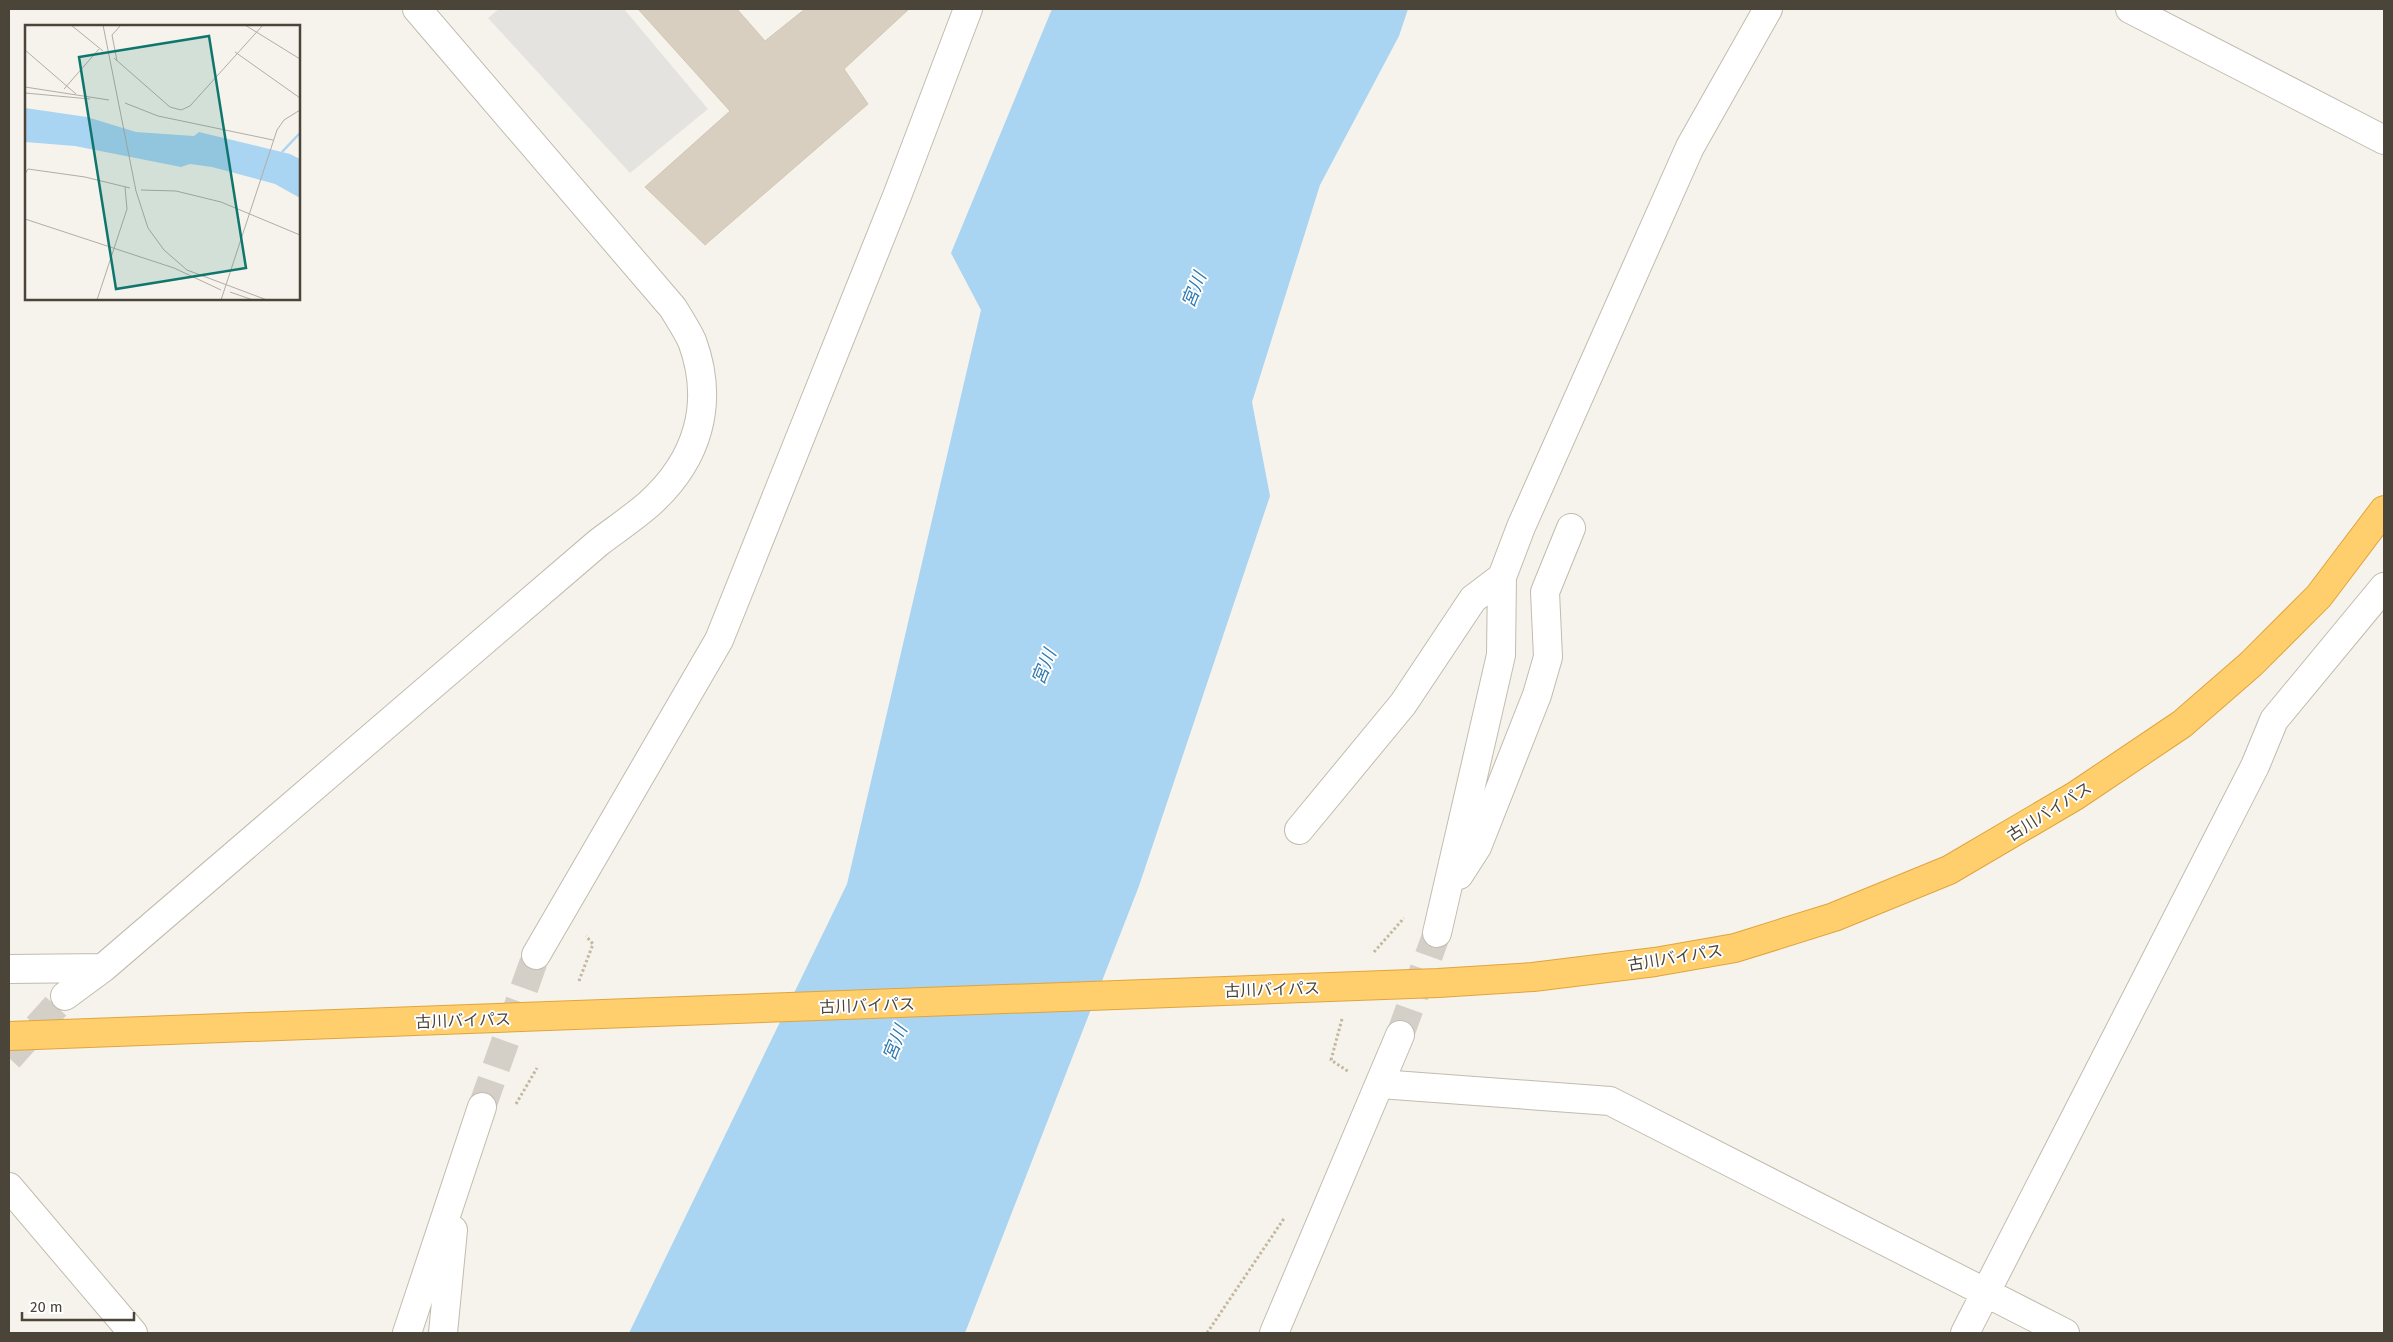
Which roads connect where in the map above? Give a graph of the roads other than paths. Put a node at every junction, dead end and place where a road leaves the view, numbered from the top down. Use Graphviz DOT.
graph roads {
  1 [pos="417,9"];
  2 [pos="968,9"];
  3 [pos="1768,9"];
  4 [pos="2130,9"];
  5 [pos="2384,140"];
  6 [pos="2384,510"];
  7 [pos="1571,528"];
  8 [pos="1502,577"];
  9 [pos="2384,587"];
  10 [pos="1300,830"];
  11 [pos="1446,896"];
  12 [pos="1437,932"];
  13 [pos="536,955"];
  14 [pos="102,968"];
  15 [pos="9,969"];
  16 [pos="66,996"];
  17 [pos="1400,1035"];
  18 [pos="9,1036"];
  19 [pos="1380,1084"];
  20 [pos="482,1107"];
  21 [pos="458,1182"];
  22 [pos="9,1186"];
  23 [pos="1986,1293"];
  24 [pos="132,1333"];
  25 [pos="407,1333"];
  26 [pos="443,1333"];
  27 [pos="1274,1333"];
  28 [pos="1965,1333"];
  29 [pos="2065,1333"];
  1 -- 14 [label="street"];
  2 -- 13 [label="street"];
  3 -- 8 [label="street"];
  4 -- 5 [label="street"];
  6 -- 18 [label="highway, 古川バイパス"];
  7 -- 11 [label="street"];
  8 -- 10 [label="street"];
  8 -- 11 [label="street"];
  9 -- 23 [label="street"];
  11 -- 12 [label="street"];
  14 -- 15 [label="street"];
  14 -- 16 [label="street"];
  17 -- 19 [label="street"];
  19 -- 23 [label="street"];
  19 -- 27 [label="street"];
  20 -- 21 [label="street"];
  21 -- 25 [label="street"];
  21 -- 26 [label="street"];
  22 -- 24 [label="street"];
  23 -- 28 [label="street"];
  23 -- 29 [label="street"];
}
